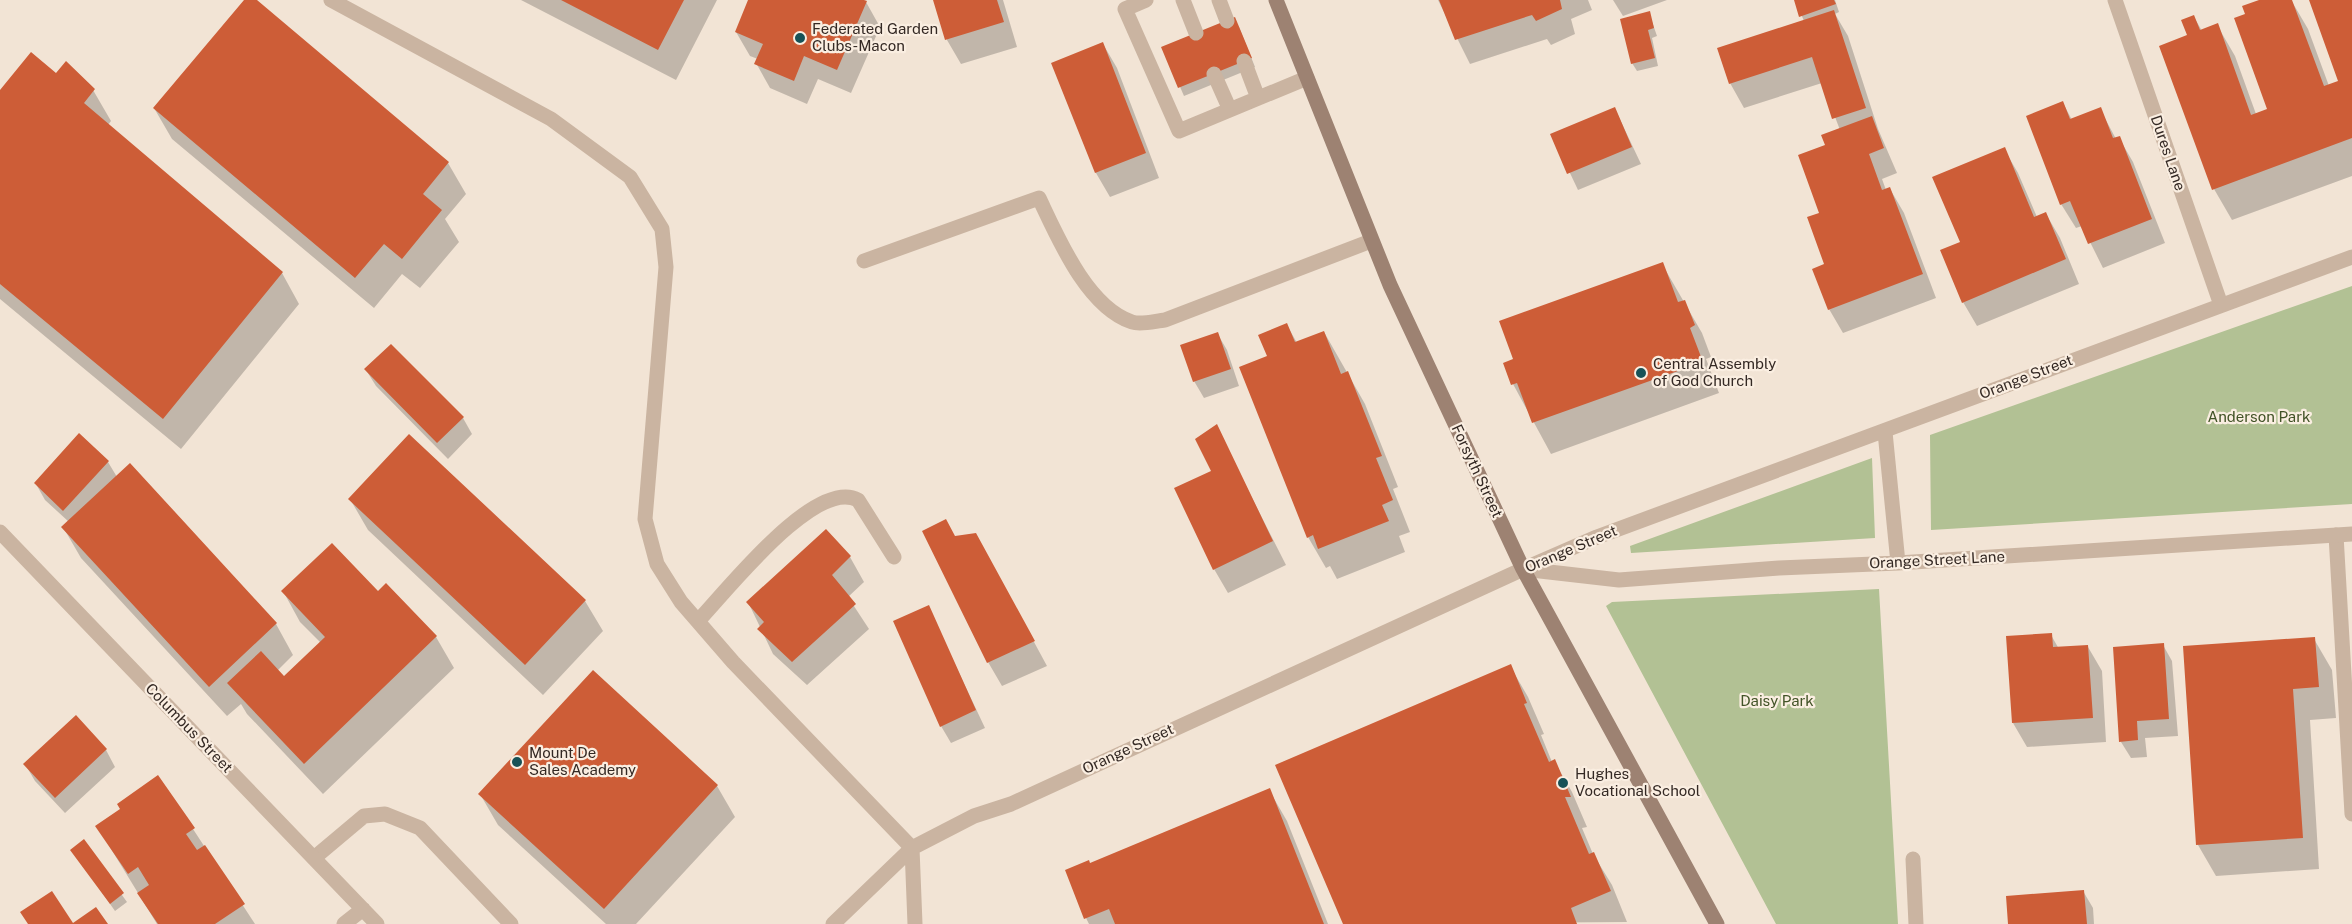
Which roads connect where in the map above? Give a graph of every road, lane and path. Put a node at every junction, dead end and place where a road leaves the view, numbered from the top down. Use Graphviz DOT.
graph roads {
  1 [pos="331,0"];
  2 [pos="1145,0"];
  3 [pos="1183,0"];
  4 [pos="1219,0"];
  5 [pos="1276,0"];
  6 [pos="2115,0"];
  7 [pos="1227,21"];
  8 [pos="1196,33"];
  9 [pos="1244,61"];
  10 [pos="1214,74"];
  11 [pos="1307,78"];
  12 [pos="1258,98"];
  13 [pos="1230,110"];
  14 [pos="1371,241"];
  15 [pos="2352,257"];
  16 [pos="864,261"];
  17 [pos="2222,305"];
  18 [pos="1885,432"];
  19 [pos="0,532"];
  20 [pos="2336,534"];
  21 [pos="2352,534"];
  22 [pos="894,557"];
  23 [pos="1898,563"];
  24 [pos="1523,569"];
  25 [pos="698,621"];
  26 [pos="2352,814"];
  27 [pos="912,848"];
  28 [pos="314,858"];
  29 [pos="1913,859"];
  30 [pos="363,909"];
  31 [pos="344,924"];
  32 [pos="377,924"];
  33 [pos="511,924"];
  34 [pos="833,924"];
  35 [pos="915,924"];
  36 [pos="1717,924"];
  37 [pos="1916,924"];
  1 -- 25 [label="street"];
  2 -- 13 [label="street"];
  3 -- 8 [label="street"];
  4 -- 7 [label="street"];
  5 -- 11 [label="street, Forsyth Street"];
  6 -- 17 [label="street, Dures Lane"];
  9 -- 12 [label="street"];
  10 -- 13 [label="street"];
  11 -- 12 [label="street"];
  11 -- 14 [label="street, Forsyth Street"];
  12 -- 13 [label="street"];
  14 -- 16 [label="street"];
  14 -- 24 [label="street, Forsyth Street"];
  15 -- 17 [label="street, Orange Street"];
  17 -- 18 [label="street, Orange Street"];
  18 -- 23 [label="street"];
  18 -- 24 [label="street, Orange Street"];
  19 -- 28 [label="street, Columbus Street"];
  20 -- 21 [label="street, Orange Street Lane"];
  20 -- 23 [label="street, Orange Street Lane"];
  20 -- 26 [label="street"];
  22 -- 25 [label="street"];
  23 -- 24 [label="street, Orange Street Lane"];
  24 -- 27 [label="street, Orange Street"];
  24 -- 36 [label="street, Forsyth Street"];
  25 -- 27 [label="street"];
  27 -- 34 [label="street, Orange Street"];
  27 -- 35 [label="street"];
  28 -- 30 [label="street, Columbus Street"];
  28 -- 33 [label="street"];
  29 -- 37 [label="street"];
  30 -- 31 [label="street"];
  30 -- 32 [label="street, Columbus Street"];
}
